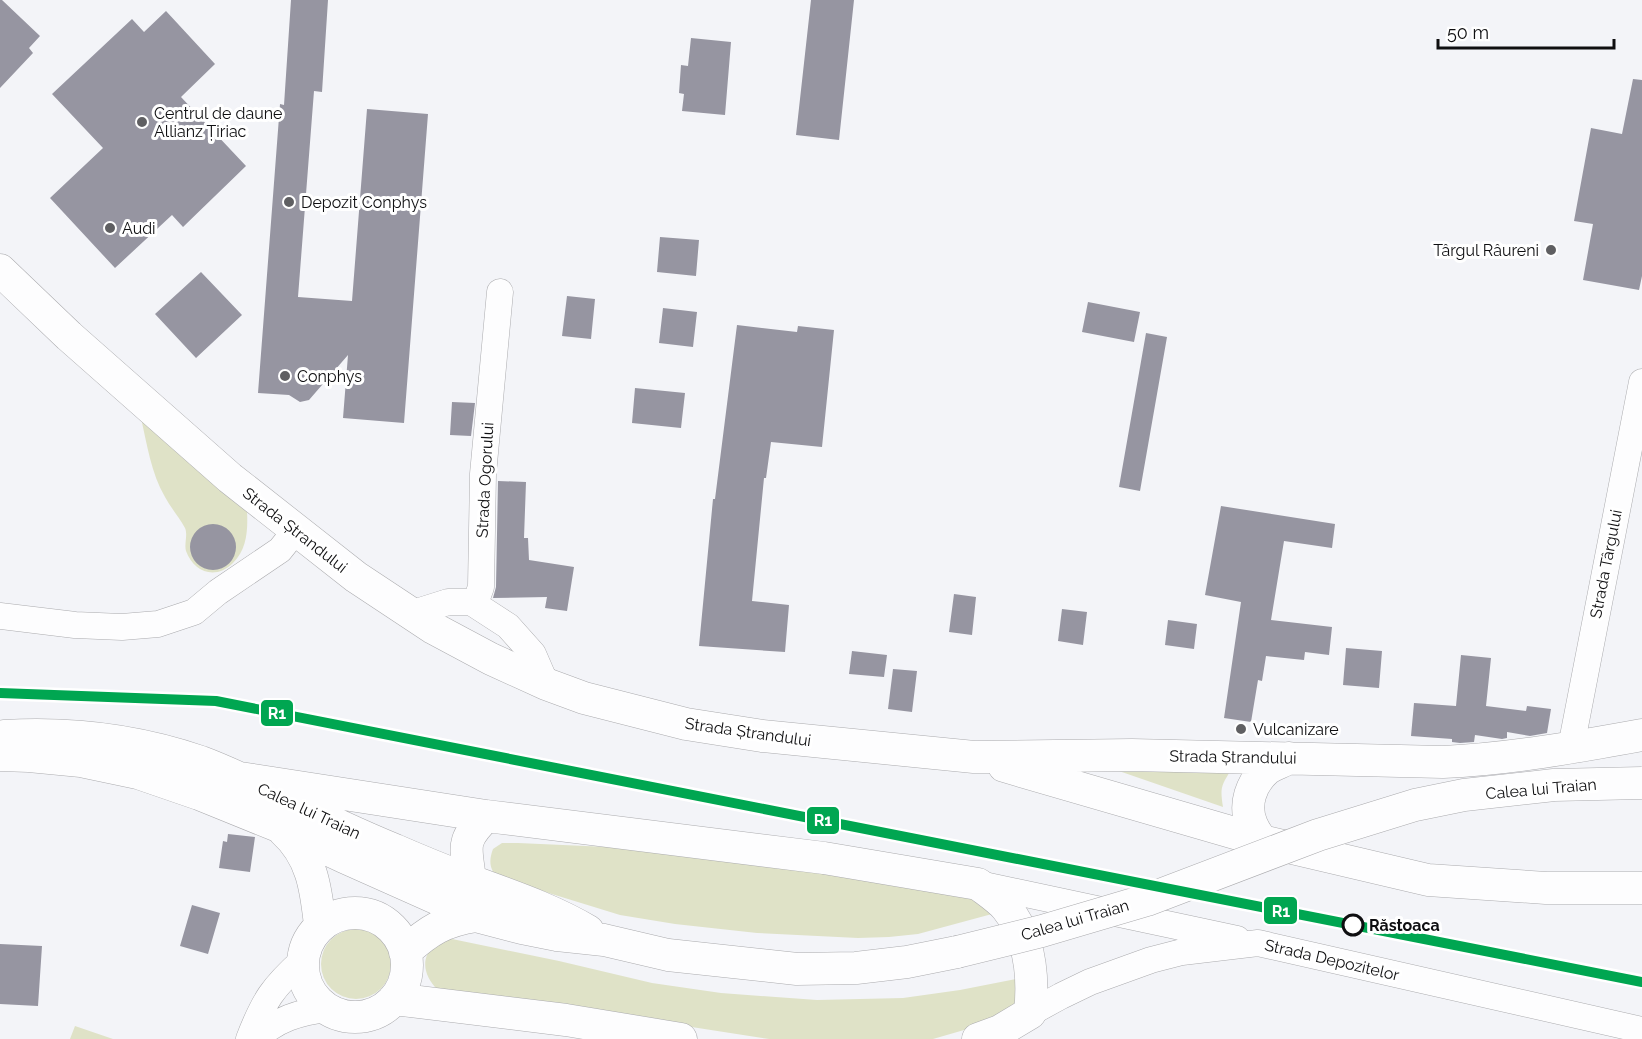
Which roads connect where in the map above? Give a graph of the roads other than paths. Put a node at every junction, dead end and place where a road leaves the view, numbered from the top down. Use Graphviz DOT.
graph roads {
  1 [pos="0,270"];
  2 [pos="500,292"];
  3 [pos="1642,382"];
  4 [pos="296,531"];
  5 [pos="471,602"];
  6 [pos="410,614"];
  7 [pos="0,616"];
  8 [pos="546,684"];
  9 [pos="1642,735"];
  10 [pos="0,736"];
  11 [pos="1571,747"];
  12 [pos="0,755"];
  13 [pos="974,757"];
  14 [pos="1288,758"];
  15 [pos="240,778"];
  16 [pos="1642,783"];
  17 [pos="486,816"];
  18 [pos="278,826"];
  19 [pos="1262,841"];
  20 [pos="470,881"];
  21 [pos="978,884"];
  22 [pos="1642,888"];
  23 [pos="476,916"];
  24 [pos="320,925"];
  25 [pos="604,940"];
  26 [pos="1258,943"];
  27 [pos="405,952"];
  28 [pos="303,960"];
  29 [pos="394,999"];
  30 [pos="328,1009"];
  31 [pos="1030,1013"];
  32 [pos="1642,1030"];
  33 [pos="249,1039"];
  34 [pos="256,1039"];
  35 [pos="681,1039"];
  36 [pos="978,1039"];
  1 -- 4 [label="main road, Strada Ștrandului"];
  2 -- 5 [label="street, Strada Ogorului"];
  3 -- 11 [label="street, Strada Târgului"];
  4 -- 6 [label="main road, Strada Ștrandului"];
  4 -- 7 [label="street"];
  5 -- 6 [label="street"];
  5 -- 8 [label="street"];
  6 -- 8 [label="main road, Strada Ștrandului"];
  8 -- 13 [label="main road, Strada Ștrandului"];
  9 -- 11 [label="main road, Strada Ștrandului"];
  10 -- 15 [label="main road, Calea lui Traian"];
  11 -- 14 [label="main road, Strada Ștrandului"];
  12 -- 18 [label="main road, Calea lui Traian"];
  13 -- 14 [label="main road, Strada Ștrandului"];
  13 -- 19 [label="main road"];
  14 -- 19 [label="main road"];
  15 -- 17 [label="main road"];
  15 -- 20 [label="main road, Calea lui Traian"];
  16 -- 25 [label="main road, Calea lui Traian, bridge"];
  17 -- 20 [label="main road"];
  17 -- 21 [label="main road"];
  18 -- 23 [label="main road, Calea lui Traian"];
  18 -- 24 [label="main road"];
  19 -- 22 [label="main road"];
  20 -- 25 [label="main road, Calea lui Traian"];
  21 -- 26 [label="street"];
  21 -- 31 [label="main road"];
  23 -- 25 [label="main road, Calea lui Traian"];
  23 -- 27 [label="main road"];
  24 -- 27 [label="main road"];
  24 -- 28 [label="main road"];
  26 -- 31 [label="street, Strada Depozitelor"];
  26 -- 32 [label="street, Strada Depozitelor"];
  27 -- 29 [label="main road"];
  28 -- 30 [label="main road"];
  28 -- 33 [label="street"];
  29 -- 30 [label="main road"];
  29 -- 35 [label="main road"];
  30 -- 34 [label="street"];
  31 -- 36 [label="main road"];
}
